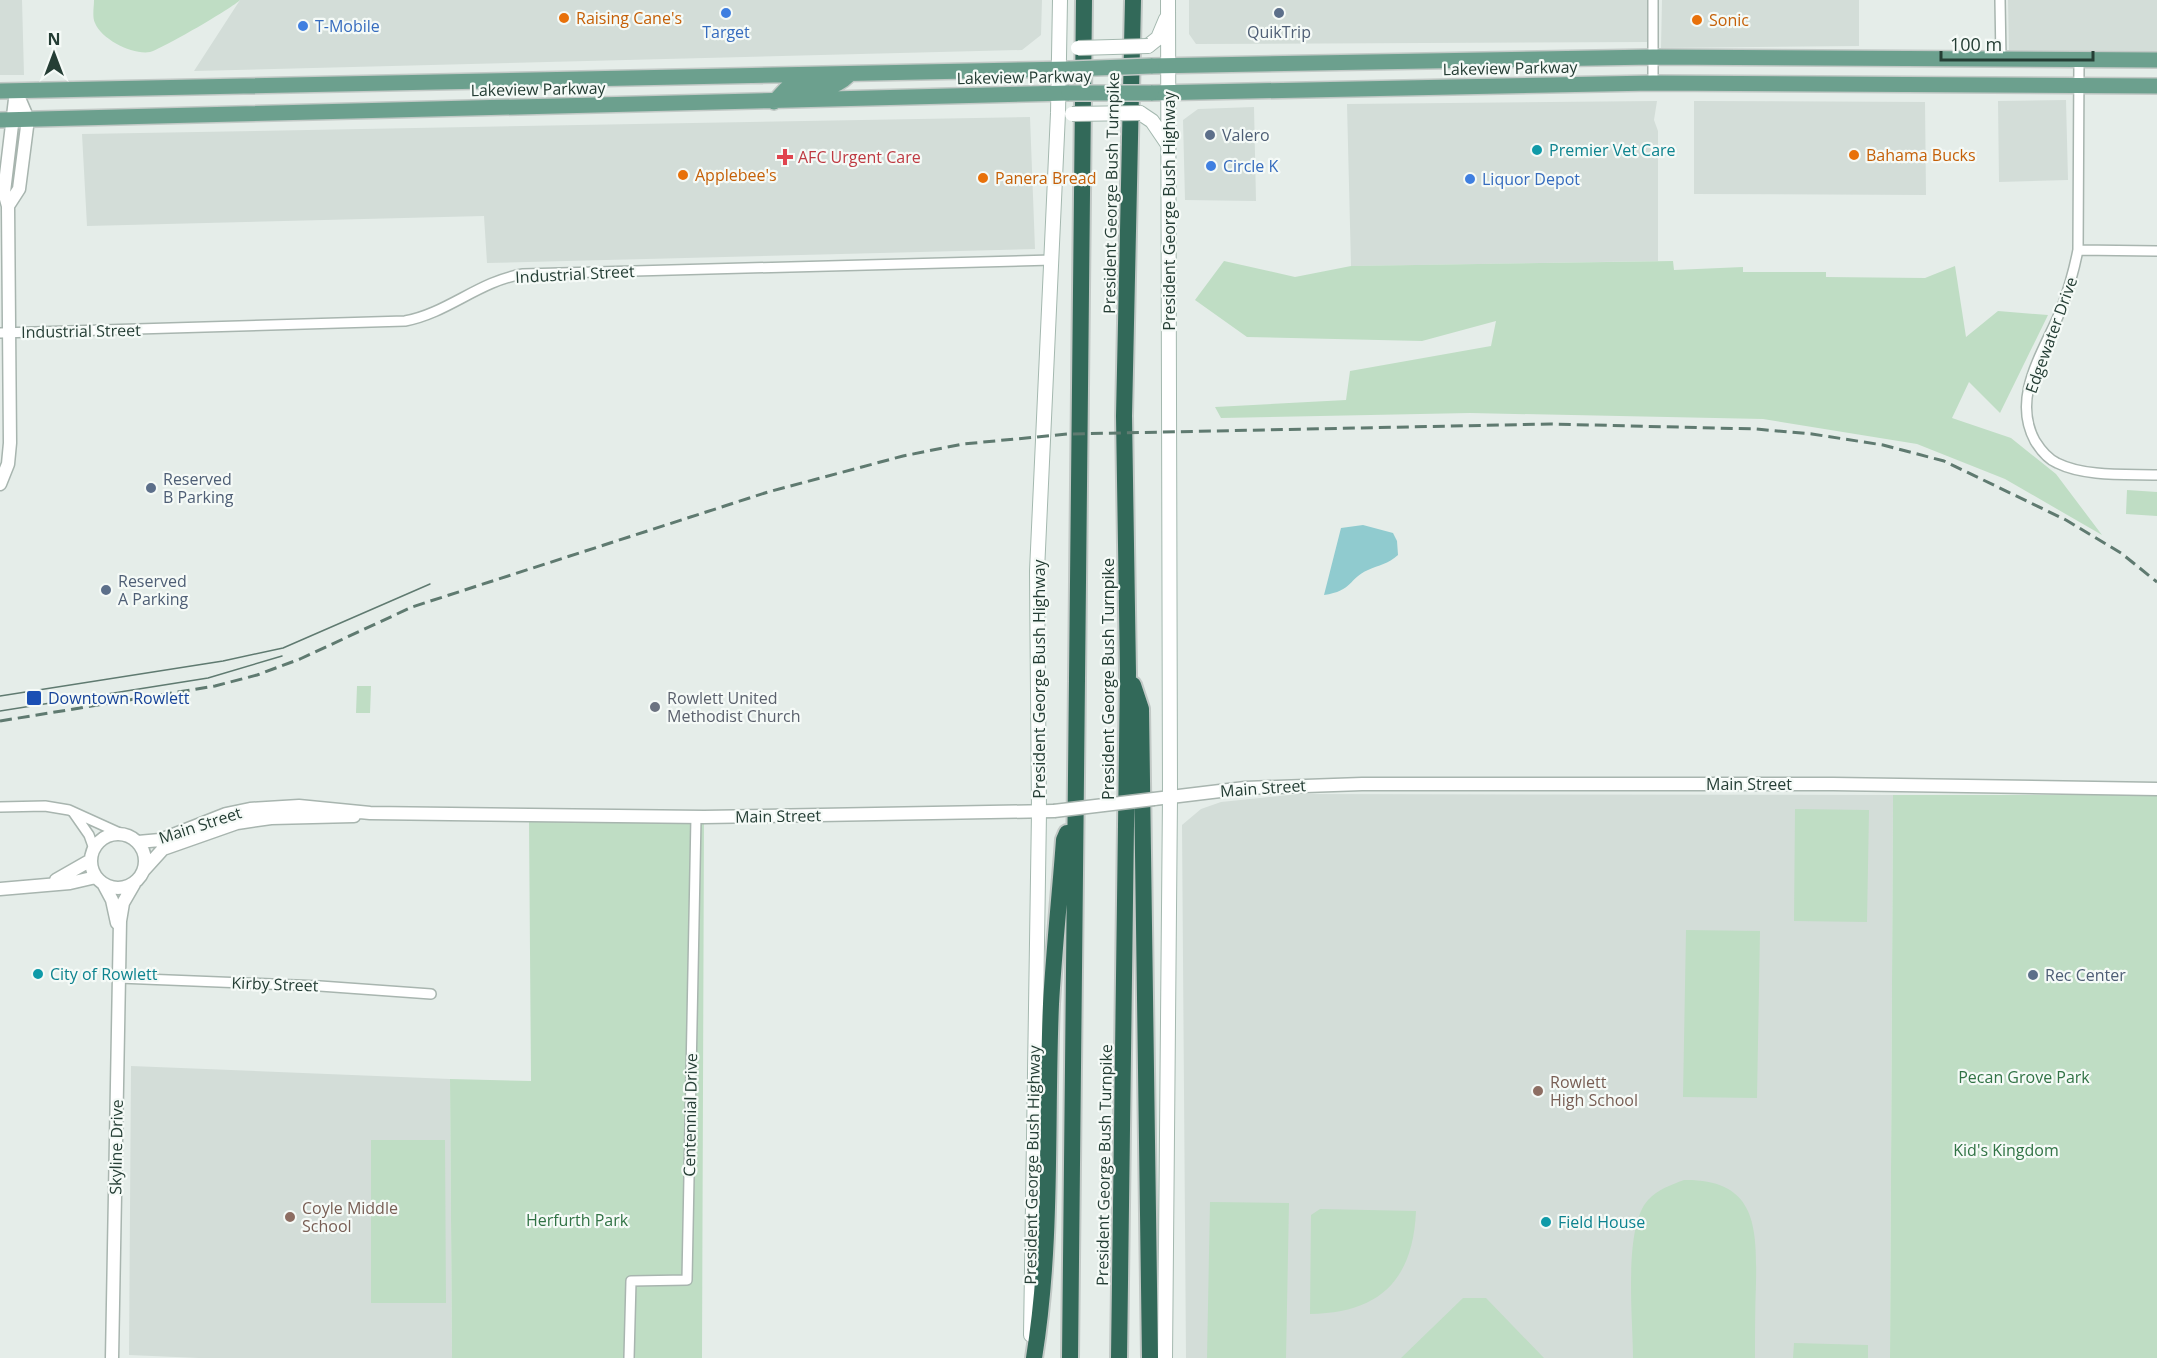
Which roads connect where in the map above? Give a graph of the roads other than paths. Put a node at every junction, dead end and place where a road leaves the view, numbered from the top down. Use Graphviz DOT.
graph roads {
  1 [pos="1084,0"];
  2 [pos="1133,0"];
  3 [pos="1653,0"];
  4 [pos="2000,0"];
  5 [pos="1060,3"];
  6 [pos="1168,6"];
  7 [pos="1653,57"];
  8 [pos="2001,59"];
  9 [pos="2079,60"];
  10 [pos="2157,60"];
  11 [pos="1410,61"];
  12 [pos="1169,66"];
  13 [pos="1064,69"];
  14 [pos="849,75"];
  15 [pos="630,79"];
  16 [pos="1653,83"];
  17 [pos="356,84"];
  18 [pos="2157,86"];
  19 [pos="2078,87"];
  20 [pos="1411,88"];
  21 [pos="8,91"];
  22 [pos="1169,93"];
  23 [pos="1064,94"];
  24 [pos="774,102"];
  25 [pos="631,105"];
  26 [pos="357,112"];
  27 [pos="28,119"];
  28 [pos="6,120"];
  29 [pos="1057,127"];
  30 [pos="1169,146"];
  31 [pos="8,206"];
  32 [pos="2078,250"];
  33 [pos="2157,251"];
  34 [pos="1052,260"];
  35 [pos="4,333"];
  36 [pos="2157,475"];
  37 [pos="0,484"];
  38 [pos="1128,673"];
  39 [pos="2157,789"];
  40 [pos="1170,797"];
  41 [pos="0,807"];
  42 [pos="73,812"];
  43 [pos="1075,812"];
  44 [pos="370,813"];
  45 [pos="1039,813"];
  46 [pos="696,817"];
  47 [pos="122,834"];
  48 [pos="138,842"];
  49 [pos="92,854"];
  50 [pos="144,870"];
  51 [pos="100,881"];
  52 [pos="134,884"];
  53 [pos="44,885"];
  54 [pos="0,889"];
  55 [pos="119,936"];
  56 [pos="119,978"];
  57 [pos="431,994"];
  58 [pos="112,1358"];
  59 [pos="629,1358"];
  60 [pos="1033,1358"];
  61 [pos="1070,1358"];
  62 [pos="1119,1358"];
  63 [pos="1150,1358"];
  64 [pos="1165,1358"];
  1 -- 43 [label="highway, President George Bush Turnpike"];
  2 -- 38 [label="highway, President George Bush Turnpike"];
  3 -- 7 [label="street"];
  4 -- 8 [label="street"];
  5 -- 6 [label="main road, bridge"];
  5 -- 13 [label="main road, President George Bush Highway"];
  6 -- 12 [label="main road, President George Bush Highway"];
  7 -- 8 [label="main road, Lakeview Parkway"];
  7 -- 11 [label="main road, Lakeview Parkway"];
  7 -- 16 [label="street"];
  8 -- 9 [label="main road, Lakeview Parkway"];
  9 -- 10 [label="main road, Lakeview Parkway"];
  9 -- 19 [label="street, Edgewater Drive"];
  11 -- 12 [label="main road, Lakeview Parkway"];
  11 -- 20 [label="main road"];
  12 -- 13 [label="main road, Lakeview Parkway, bridge"];
  12 -- 22 [label="main road, President George Bush Highway"];
  13 -- 14 [label="main road, Lakeview Parkway"];
  13 -- 23 [label="main road, President George Bush Highway"];
  14 -- 15 [label="main road, Lakeview Parkway"];
  14 -- 24 [label="main road"];
  15 -- 17 [label="main road, Lakeview Parkway"];
  15 -- 25 [label="main road"];
  16 -- 19 [label="main road, Lakeview Parkway"];
  16 -- 20 [label="main road, Lakeview Parkway"];
  17 -- 21 [label="main road, Lakeview Parkway"];
  17 -- 26 [label="main road"];
  18 -- 19 [label="main road, Lakeview Parkway"];
  19 -- 32 [label="street, Edgewater Drive"];
  20 -- 22 [label="main road, Lakeview Parkway"];
  21 -- 27 [label="street"];
  21 -- 28 [label="street"];
  22 -- 23 [label="main road, Lakeview Parkway, bridge"];
  22 -- 30 [label="main road, President George Bush Highway"];
  23 -- 24 [label="main road, Lakeview Parkway"];
  23 -- 29 [label="main road, President George Bush Highway"];
  24 -- 25 [label="main road, Lakeview Parkway"];
  25 -- 26 [label="main road, Lakeview Parkway"];
  26 -- 27 [label="main road, Lakeview Parkway"];
  27 -- 28 [label="main road, Lakeview Parkway"];
  27 -- 31 [label="street"];
  28 -- 31 [label="street"];
  29 -- 30 [label="main road, bridge"];
  29 -- 34 [label="main road, President George Bush Highway"];
  30 -- 40 [label="main road, President George Bush Highway"];
  31 -- 35 [label="street"];
  32 -- 33 [label="street"];
  32 -- 36 [label="street, Edgewater Drive"];
  34 -- 35 [label="street, Industrial Street"];
  34 -- 45 [label="main road, President George Bush Highway"];
  35 -- 37 [label="street"];
  38 -- 62 [label="highway, President George Bush Turnpike"];
  38 -- 63 [label="highway"];
  39 -- 40 [label="street, Main Street"];
  40 -- 45 [label="street, Main Street, bridge"];
  40 -- 64 [label="main road, President George Bush Highway"];
  41 -- 42 [label="street"];
  42 -- 47 [label="street"];
  42 -- 49 [label="street"];
  43 -- 60 [label="highway"];
  43 -- 61 [label="highway, President George Bush Turnpike"];
  44 -- 46 [label="street, Main Street"];
  44 -- 48 [label="street, Main Street"];
  44 -- 50 [label="street, Main Street"];
  45 -- 46 [label="street, Main Street"];
  45 -- 60 [label="main road, President George Bush Highway"];
  46 -- 59 [label="street, Centennial Drive"];
  47 -- 48 [label="street, Main Street"];
  47 -- 49 [label="street"];
  48 -- 50 [label="street, Main Street"];
  49 -- 51 [label="street"];
  49 -- 53 [label="street"];
  50 -- 52 [label="street, Main Street"];
  51 -- 52 [label="street"];
  51 -- 53 [label="street"];
  51 -- 55 [label="street, Skyline Drive"];
  52 -- 55 [label="street, Skyline Drive"];
  53 -- 54 [label="street"];
  55 -- 56 [label="street, Skyline Drive"];
  56 -- 57 [label="street, Kirby Street"];
  56 -- 58 [label="street, Skyline Drive"];
}
